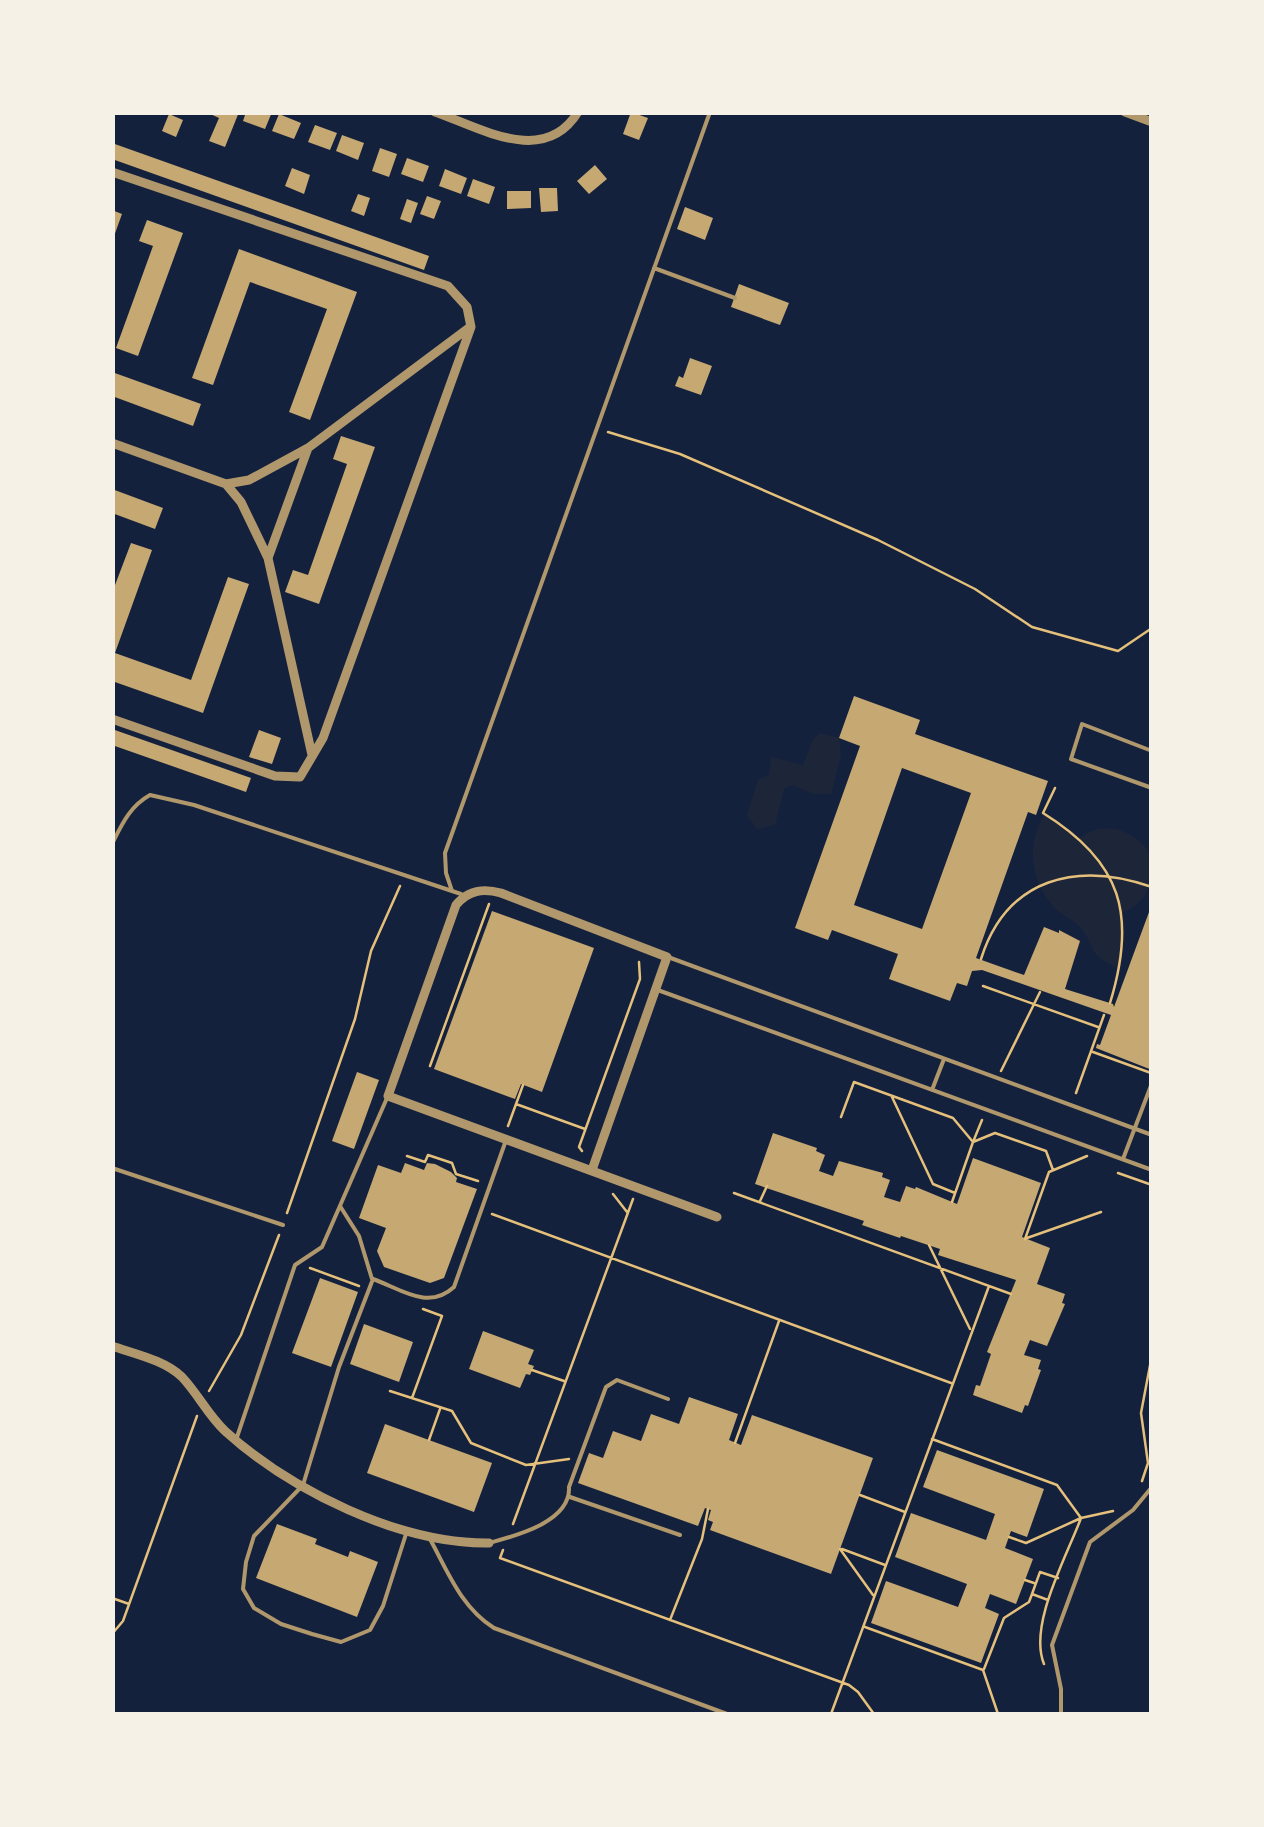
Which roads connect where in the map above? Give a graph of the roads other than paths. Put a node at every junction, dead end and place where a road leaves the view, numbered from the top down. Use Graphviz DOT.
graph roads {
  1 [pos="434,112"];
  2 [pos="578,112"];
  3 [pos="710,112"];
  4 [pos="1125,112"];
  5 [pos="1152,122"];
  6 [pos="112,172"];
  7 [pos="654,268"];
  8 [pos="735,298"];
  9 [pos="471,327"];
  10 [pos="112,443"];
  11 [pos="308,448"];
  12 [pos="226,484"];
  13 [pos="268,558"];
  14 [pos="112,719"];
  15 [pos="1152,751"];
  16 [pos="312,757"];
  17 [pos="1152,788"];
  18 [pos="112,844"];
  19 [pos="452,891"];
  20 [pos="464,895"];
  21 [pos="667,957"];
  22 [pos="656,989"];
  23 [pos="944,1058"];
  24 [pos="1152,1083"];
  25 [pos="932,1090"];
  26 [pos="388,1096"];
  27 [pos="1134,1128"];
  28 [pos="1152,1135"];
  29 [pos="505,1138"];
  30 [pos="1123,1159"];
  31 [pos="112,1168"];
  32 [pos="593,1169"];
  33 [pos="1152,1170"];
  34 [pos="340,1206"];
  35 [pos="717,1217"];
  36 [pos="282,1225"];
  37 [pos="373,1279"];
  38 [pos="112,1346"];
  39 [pos="668,1399"];
  40 [pos="236,1440"];
  41 [pos="304,1485"];
  42 [pos="1152,1487"];
  43 [pos="570,1497"];
  44 [pos="408,1530"];
  45 [pos="428,1534"];
  46 [pos="680,1536"];
  47 [pos="488,1543"];
  48 [pos="726,1714"];
  49 [pos="1061,1714"];
  1 -- 2 [label="street"];
  3 -- 7 [label="lane"];
  4 -- 5 [label="street"];
  6 -- 9 [label="street"];
  7 -- 8 [label="lane"];
  7 -- 19 [label="lane"];
  9 -- 11 [label="street"];
  9 -- 16 [label="street"];
  10 -- 12 [label="street"];
  11 -- 12 [label="street"];
  11 -- 13 [label="street"];
  12 -- 13 [label="street"];
  13 -- 16 [label="street"];
  14 -- 16 [label="street"];
  15 -- 17 [label="lane"];
  18 -- 19 [label="lane"];
  19 -- 20 [label="lane"];
  20 -- 21 [label="street"];
  20 -- 26 [label="street"];
  21 -- 22 [label="street"];
  21 -- 23 [label="lane"];
  22 -- 25 [label="lane"];
  22 -- 32 [label="street"];
  23 -- 25 [label="lane"];
  23 -- 27 [label="lane"];
  24 -- 27 [label="lane"];
  25 -- 30 [label="lane"];
  26 -- 29 [label="street"];
  26 -- 34 [label="lane"];
  27 -- 28 [label="lane"];
  27 -- 30 [label="lane"];
  29 -- 32 [label="street"];
  29 -- 37 [label="lane"];
  30 -- 33 [label="lane"];
  31 -- 36 [label="lane"];
  32 -- 35 [label="street"];
  34 -- 37 [label="lane"];
  34 -- 40 [label="lane"];
  37 -- 41 [label="lane"];
  38 -- 40 [label="street"];
  39 -- 43 [label="lane"];
  40 -- 41 [label="street"];
  41 -- 44 [label="street"];
  41 -- 44 [label="lane"];
  42 -- 49 [label="lane"];
  43 -- 46 [label="lane"];
  43 -- 47 [label="lane"];
  44 -- 45 [label="street"];
  45 -- 47 [label="street"];
  45 -- 48 [label="lane"];
}
